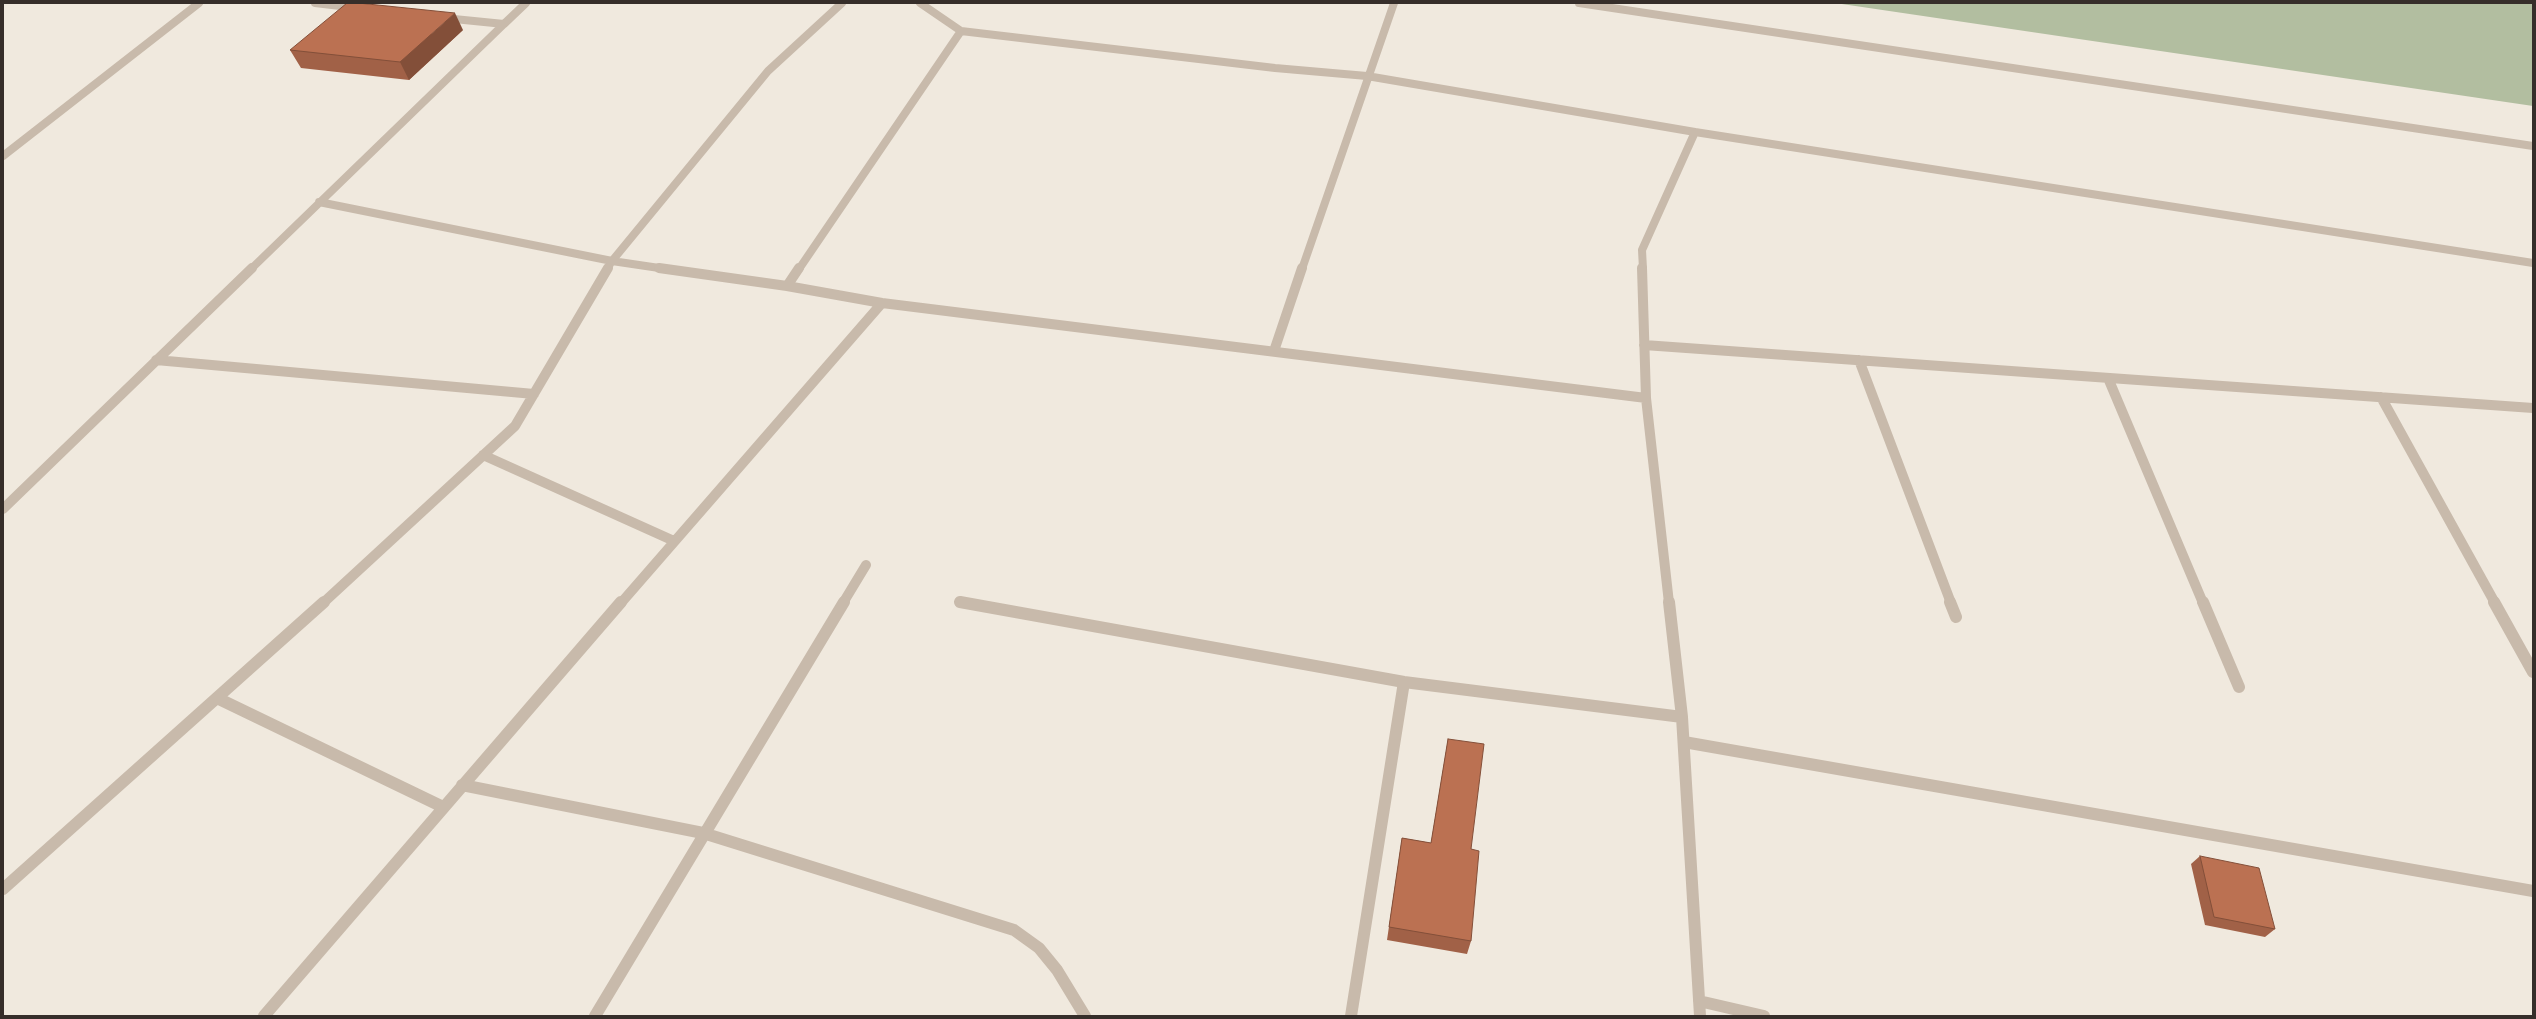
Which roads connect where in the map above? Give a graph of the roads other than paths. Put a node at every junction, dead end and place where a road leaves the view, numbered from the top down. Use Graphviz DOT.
graph roads {
  1 [pos="198,3"];
  2 [pos="315,3"];
  3 [pos="526,3"];
  4 [pos="842,3"];
  5 [pos="920,3"];
  6 [pos="1394,3"];
  7 [pos="1579,3"];
  8 [pos="365,10"];
  9 [pos="435,17"];
  10 [pos="504,24"];
  11 [pos="961,31"];
  12 [pos="1367,76"];
  13 [pos="1695,132"];
  14 [pos="2533,146"];
  15 [pos="3,156"];
  16 [pos="319,202"];
  17 [pos="612,261"];
  18 [pos="2533,263"];
  19 [pos="787,286"];
  20 [pos="882,303"];
  21 [pos="1644,346"];
  22 [pos="1274,351"];
  23 [pos="156,360"];
  24 [pos="1859,360"];
  25 [pos="2108,378"];
  26 [pos="534,394"];
  27 [pos="2381,397"];
  28 [pos="1646,398"];
  29 [pos="2533,408"];
  30 [pos="483,455"];
  31 [pos="3,508"];
  32 [pos="674,542"];
  33 [pos="866,564"];
  34 [pos="960,602"];
  35 [pos="1956,617"];
  36 [pos="2533,672"];
  37 [pos="1404,682"];
  38 [pos="2239,687"];
  39 [pos="217,698"];
  40 [pos="1682,717"];
  41 [pos="1684,742"];
  42 [pos="462,785"];
  43 [pos="443,807"];
  44 [pos="703,833"];
  45 [pos="3,889"];
  46 [pos="2533,891"];
  47 [pos="1699,1001"];
  48 [pos="264,1016"];
  49 [pos="595,1016"];
  50 [pos="1085,1016"];
  51 [pos="1350,1016"];
  52 [pos="1700,1016"];
  53 [pos="1764,1016"];
  1 -- 15 [label="street"];
  2 -- 8 [label="street"];
  3 -- 10 [label="street"];
  4 -- 17 [label="street"];
  5 -- 11 [label="street"];
  6 -- 12 [label="street"];
  7 -- 14 [label="street"];
  9 -- 10 [label="street"];
  10 -- 16 [label="street"];
  11 -- 12 [label="street"];
  11 -- 19 [label="street"];
  12 -- 13 [label="street"];
  12 -- 22 [label="street"];
  13 -- 18 [label="street"];
  13 -- 21 [label="street"];
  16 -- 17 [label="street"];
  16 -- 23 [label="street"];
  17 -- 19 [label="street"];
  17 -- 26 [label="street"];
  19 -- 20 [label="street"];
  20 -- 22 [label="street"];
  20 -- 32 [label="street"];
  21 -- 24 [label="street"];
  21 -- 28 [label="street"];
  22 -- 28 [label="street"];
  23 -- 26 [label="street"];
  23 -- 31 [label="street"];
  24 -- 25 [label="street"];
  24 -- 35 [label="street"];
  25 -- 27 [label="street"];
  25 -- 38 [label="street"];
  26 -- 30 [label="street"];
  27 -- 29 [label="street"];
  27 -- 36 [label="street"];
  28 -- 40 [label="street"];
  30 -- 32 [label="street"];
  30 -- 39 [label="street"];
  32 -- 42 [label="street"];
  33 -- 44 [label="street"];
  34 -- 37 [label="street"];
  37 -- 40 [label="street"];
  37 -- 51 [label="street"];
  39 -- 43 [label="street"];
  39 -- 45 [label="street"];
  40 -- 41 [label="street"];
  41 -- 46 [label="street"];
  41 -- 47 [label="street"];
  42 -- 43 [label="street"];
  42 -- 44 [label="street"];
  43 -- 48 [label="street"];
  44 -- 49 [label="street"];
  44 -- 50 [label="street"];
  47 -- 52 [label="street"];
  47 -- 53 [label="street"];
}
